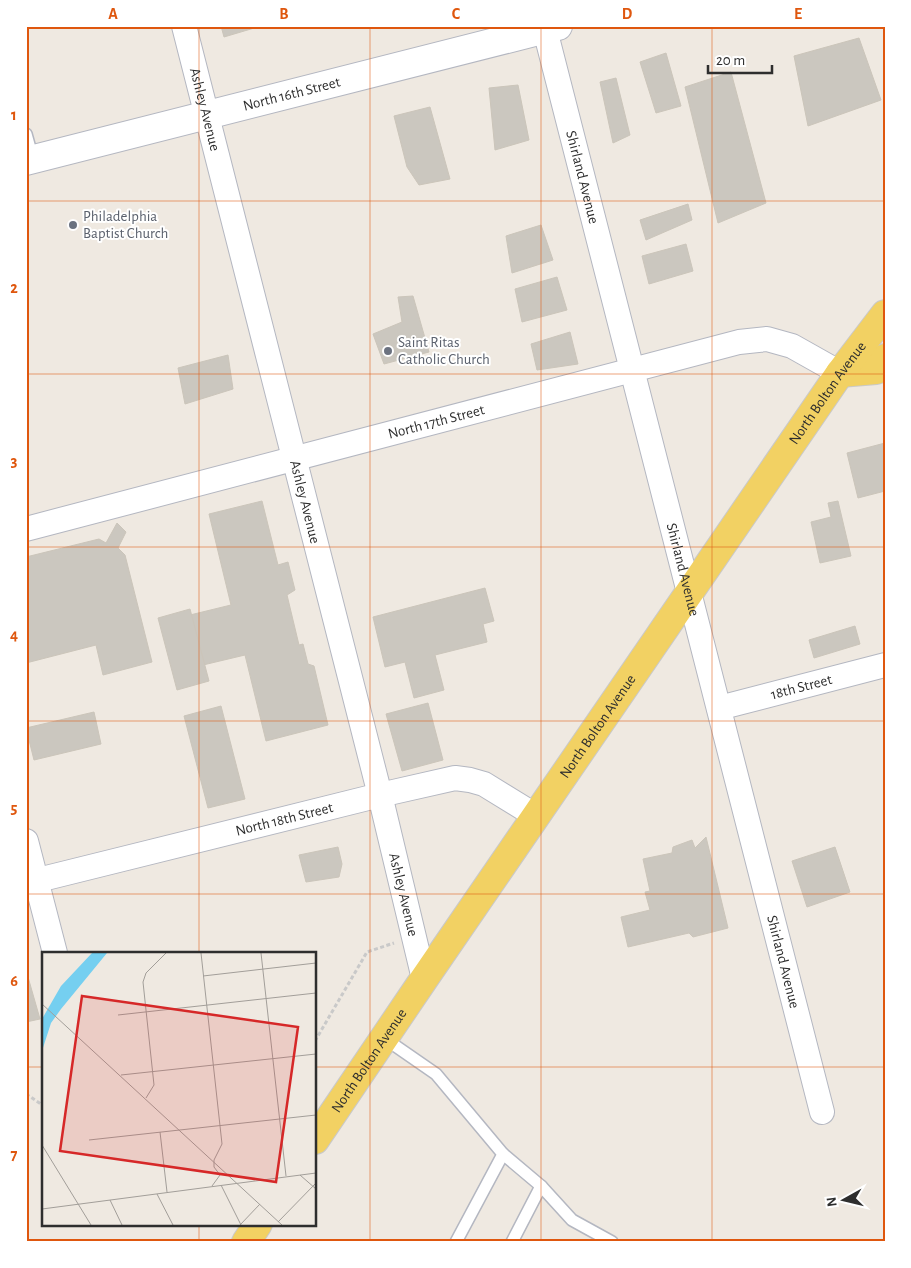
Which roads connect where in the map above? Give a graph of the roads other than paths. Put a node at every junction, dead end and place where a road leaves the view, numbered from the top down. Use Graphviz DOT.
graph roads {
  1 [pos="184,26"];
  2 [pos="549,27"];
  3 [pos="207,115"];
  4 [pos="28,152"];
  5 [pos="885,314"];
  6 [pos="885,358"];
  7 [pos="632,369"];
  8 [pos="840,373"];
  9 [pos="294,459"];
  10 [pos="26,529"];
  11 [pos="688,593"];
  12 [pos="885,665"];
  13 [pos="719,708"];
  14 [pos="380,795"];
  15 [pos="536,816"];
  16 [pos="26,841"];
  17 [pos="31,881"];
  18 [pos="55,952"];
  19 [pos="424,979"];
  20 [pos="384,1038"];
  21 [pos="822,1112"];
  22 [pos="316,1139"];
  23 [pos="503,1154"];
  24 [pos="541,1186"];
  25 [pos="257,1226"];
  26 [pos="246,1242"];
  27 [pos="456,1242"];
  28 [pos="512,1242"];
  29 [pos="612,1242"];
  1 -- 3 [label="street, Ashley Avenue"];
  2 -- 3 [label="street, North 16th Street"];
  2 -- 7 [label="street, Shirland Avenue"];
  3 -- 4 [label="street, North 16th Street"];
  3 -- 9 [label="street, Ashley Avenue"];
  5 -- 8 [label="main road, North Bolton Avenue"];
  6 -- 8 [label="main road"];
  7 -- 8 [label="street, North 17th Street"];
  7 -- 9 [label="street, North 17th Street"];
  7 -- 11 [label="street, Shirland Avenue"];
  8 -- 11 [label="main road, North Bolton Avenue"];
  9 -- 10 [label="street, North 17th Street"];
  9 -- 14 [label="street, Ashley Avenue"];
  11 -- 13 [label="street, Shirland Avenue"];
  11 -- 15 [label="main road, North Bolton Avenue"];
  12 -- 13 [label="street, 18th Street"];
  13 -- 21 [label="street, Shirland Avenue"];
  14 -- 15 [label="street, North 18th Street"];
  14 -- 17 [label="street, North 18th Street"];
  14 -- 19 [label="street, Ashley Avenue"];
  15 -- 19 [label="main road, North Bolton Avenue"];
  16 -- 17 [label="street"];
  17 -- 18 [label="street"];
  19 -- 20 [label="main road, North Bolton Avenue"];
  20 -- 22 [label="main road, North Bolton Avenue"];
  20 -- 23 [label="lane"];
  23 -- 24 [label="lane"];
  23 -- 27 [label="lane"];
  24 -- 28 [label="lane"];
  24 -- 29 [label="lane"];
  25 -- 26 [label="main road"];
}
